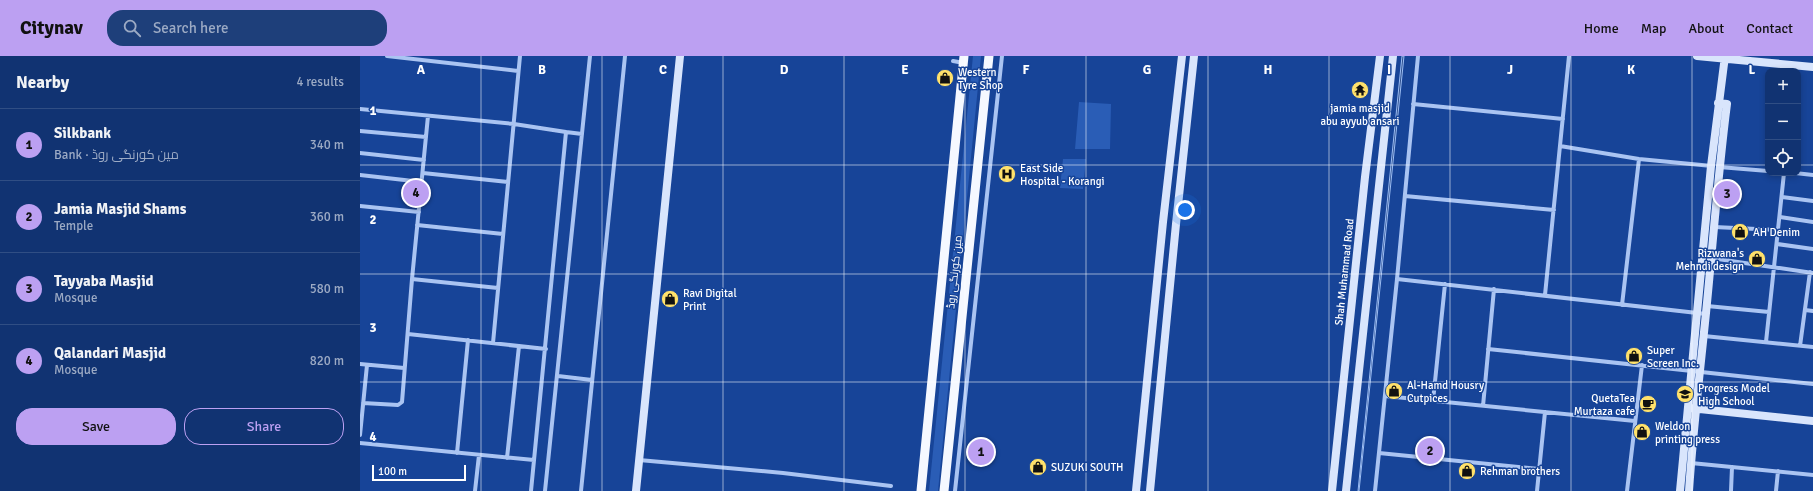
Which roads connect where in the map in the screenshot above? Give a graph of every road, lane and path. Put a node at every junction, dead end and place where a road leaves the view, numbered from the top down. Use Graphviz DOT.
graph roads {
  1 [pos="387,56"];
  2 [pos="520,56"];
  3 [pos="590,56"];
  4 [pos="625,56"];
  5 [pos="680,56"];
  6 [pos="989,56"];
  7 [pos="1002,56"];
  8 [pos="1182,56"];
  9 [pos="1194,56"];
  10 [pos="1380,56"];
  11 [pos="1393,56"];
  12 [pos="1418,56"];
  13 [pos="1569,56"];
  14 [pos="1697,56"];
  15 [pos="1724,58"];
  16 [pos="964,59"];
  17 [pos="953,61"];
  18 [pos="1813,67"];
  19 [pos="518,71"];
  20 [pos="1413,104"];
  21 [pos="360,109"];
  22 [pos="428,116"];
  23 [pos="1563,119"];
  24 [pos="514,124"];
  25 [pos="360,130"];
  26 [pos="566,132"];
  27 [pos="582,134"];
  28 [pos="426,137"];
  29 [pos="979,142"];
  30 [pos="992,144"];
  31 [pos="1560,146"];
  32 [pos="360,153"];
  33 [pos="1639,158"];
  34 [pos="424,160"];
  35 [pos="1715,166"];
  36 [pos="1765,171"];
  37 [pos="423,173"];
  38 [pos="1801,174"];
  39 [pos="360,175"];
  40 [pos="1813,175"];
  41 [pos="1784,176"];
  42 [pos="422,182"];
  43 [pos="508,182"];
  44 [pos="1405,196"];
  45 [pos="1782,197"];
  46 [pos="1813,201"];
  47 [pos="360,206"];
  48 [pos="1554,210"];
  49 [pos="419,212"];
  50 [pos="1780,217"];
  51 [pos="1163,222"];
  52 [pos="1813,222"];
  53 [pos="1176,224"];
  54 [pos="417,225"];
  55 [pos="1713,227"];
  56 [pos="1778,230"];
  57 [pos="503,234"];
  58 [pos="1777,244"];
  59 [pos="1813,249"];
  60 [pos="1710,258"];
  61 [pos="1774,266"];
  62 [pos="1811,272"];
  63 [pos="412,279"];
  64 [pos="1397,279"];
  65 [pos="1444,284"];
  66 [pos="498,288"];
  67 [pos="1494,289"];
  68 [pos="1545,295"];
  69 [pos="1155,305"];
  70 [pos="1622,305"];
  71 [pos="1707,306"];
  72 [pos="1168,307"];
  73 [pos="1805,310"];
  74 [pos="1813,311"];
  75 [pos="1769,312"];
  76 [pos="1702,314"];
  77 [pos="408,334"];
  78 [pos="1704,336"];
  79 [pos="468,340"];
  80 [pos="1766,342"];
  81 [pos="493,343"];
  82 [pos="519,346"];
  83 [pos="1800,346"];
  84 [pos="1813,347"];
  85 [pos="546,349"];
  86 [pos="1488,349"];
  87 [pos="360,364"];
  88 [pos="367,365"];
  89 [pos="1642,365"];
  90 [pos="404,368"];
  91 [pos="1697,371"];
  92 [pos="558,376"];
  93 [pos="592,380"];
  94 [pos="1813,384"];
  95 [pos="1385,396"];
  96 [pos="1433,401"];
  97 [pos="363,403"];
  98 [pos="1483,406"];
  99 [pos="1692,409"];
  100 [pos="1545,412"];
  101 [pos="1144,418"];
  102 [pos="1158,420"];
  103 [pos="1636,421"];
  104 [pos="1813,421"];
  105 [pos="360,435"];
  106 [pos="360,443"];
  107 [pos="457,453"];
  108 [pos="1379,453"];
  109 [pos="479,455"];
  110 [pos="507,458"];
  111 [pos="534,460"];
  112 [pos="639,460"];
  113 [pos="1691,463"];
  114 [pos="1732,467"];
  115 [pos="1539,469"];
  116 [pos="1778,471"];
  117 [pos="1813,475"];
  118 [pos="891,486"];
  119 [pos="475,491"];
  120 [pos="531,491"];
  121 [pos="545,491"];
  122 [pos="581,491"];
  123 [pos="636,491"];
  124 [pos="921,491"];
  125 [pos="944,491"];
  126 [pos="955,491"];
  127 [pos="1136,491"];
  128 [pos="1150,491"];
  129 [pos="1332,491"];
  130 [pos="1346,491"];
  131 [pos="1375,491"];
  132 [pos="1538,491"];
  133 [pos="1627,491"];
  134 [pos="1680,491"];
  135 [pos="1689,491"];
  136 [pos="1731,491"];
  137 [pos="1776,491"];
  1 -- 19 [label="street"];
  2 -- 19 [label="street"];
  3 -- 27 [label="street"];
  4 -- 93 [label="street"];
  5 -- 112 [label="street"];
  6 -- 29 [label="main road, مین کورنگی روڈ"];
  7 -- 30 [label="street"];
  8 -- 51 [label="street"];
  9 -- 53 [label="street"];
  10 -- 129 [label="street, Shah Muhammad Road"];
  11 -- 130 [label="street"];
  12 -- 20 [label="street"];
  13 -- 23 [label="street"];
  14 -- 15 [label="street"];
  15 -- 18 [label="street"];
  15 -- 35 [label="street"];
  16 -- 17 [label="street"];
  16 -- 124 [label="main road, مین کورنگی روڈ"];
  19 -- 24 [label="street"];
  20 -- 23 [label="street"];
  20 -- 44 [label="street"];
  21 -- 22 [label="street"];
  22 -- 24 [label="street"];
  22 -- 28 [label="street"];
  23 -- 31 [label="street"];
  24 -- 26 [label="street"];
  24 -- 43 [label="street"];
  25 -- 28 [label="street"];
  26 -- 27 [label="street"];
  26 -- 85 [label="street"];
  27 -- 92 [label="street"];
  28 -- 34 [label="street"];
  29 -- 30 [label="street"];
  29 -- 125 [label="main road, مین کورنگی روڈ"];
  30 -- 126 [label="street"];
  31 -- 33 [label="street"];
  31 -- 48 [label="street"];
  32 -- 34 [label="street"];
  33 -- 35 [label="street"];
  33 -- 70 [label="street"];
  34 -- 37 [label="street"];
  35 -- 36 [label="street"];
  35 -- 55 [label="street"];
  35 -- 76 [label="street"];
  37 -- 42 [label="street"];
  37 -- 43 [label="street"];
  38 -- 40 [label="street"];
  39 -- 42 [label="street"];
  41 -- 45 [label="street"];
  42 -- 49 [label="street"];
  43 -- 57 [label="street"];
  44 -- 48 [label="street"];
  44 -- 64 [label="street"];
  45 -- 46 [label="street"];
  45 -- 50 [label="street"];
  47 -- 49 [label="street"];
  48 -- 68 [label="street"];
  49 -- 54 [label="street"];
  50 -- 52 [label="street"];
  50 -- 56 [label="street"];
  51 -- 53 [label="street"];
  51 -- 69 [label="street"];
  53 -- 72 [label="street"];
  54 -- 57 [label="street"];
  54 -- 63 [label="street"];
  55 -- 56 [label="street"];
  55 -- 60 [label="street"];
  56 -- 58 [label="street"];
  57 -- 66 [label="street"];
  58 -- 59 [label="street"];
  58 -- 61 [label="street"];
  60 -- 61 [label="street"];
  60 -- 71 [label="street"];
  61 -- 62 [label="street"];
  61 -- 75 [label="street"];
  62 -- 73 [label="street"];
  63 -- 66 [label="street"];
  63 -- 77 [label="street"];
  64 -- 65 [label="street"];
  64 -- 95 [label="street"];
  65 -- 67 [label="street"];
  65 -- 96 [label="street"];
  66 -- 81 [label="street"];
  67 -- 68 [label="street"];
  67 -- 86 [label="street"];
  68 -- 70 [label="street"];
  69 -- 72 [label="street"];
  69 -- 101 [label="street"];
  70 -- 76 [label="street"];
  71 -- 75 [label="street"];
  71 -- 76 [label="street"];
  72 -- 102 [label="street"];
  73 -- 74 [label="street"];
  73 -- 83 [label="street"];
  75 -- 80 [label="street"];
  76 -- 78 [label="street"];
  76 -- 91 [label="street"];
  77 -- 79 [label="street"];
  77 -- 90 [label="street"];
  78 -- 80 [label="street"];
  78 -- 91 [label="street"];
  79 -- 81 [label="street"];
  79 -- 107 [label="street"];
  80 -- 83 [label="street"];
  81 -- 82 [label="street"];
  82 -- 85 [label="street"];
  82 -- 110 [label="street"];
  83 -- 84 [label="street"];
  85 -- 111 [label="street"];
  86 -- 89 [label="street"];
  86 -- 98 [label="street"];
  87 -- 88 [label="street"];
  88 -- 90 [label="street"];
  88 -- 97 [label="street"];
  89 -- 91 [label="street"];
  89 -- 103 [label="street"];
  90 -- 97 [label="street"];
  91 -- 94 [label="street"];
  91 -- 99 [label="street"];
  92 -- 93 [label="street"];
  92 -- 121 [label="street"];
  93 -- 122 [label="street"];
  95 -- 96 [label="street"];
  95 -- 108 [label="street"];
  96 -- 98 [label="street"];
  97 -- 105 [label="street"];
  98 -- 100 [label="street"];
  99 -- 104 [label="street"];
  99 -- 113 [label="street"];
  99 -- 134 [label="street"];
  100 -- 103 [label="street"];
  100 -- 115 [label="street"];
  101 -- 102 [label="street"];
  101 -- 127 [label="street"];
  102 -- 128 [label="street"];
  103 -- 133 [label="street"];
  106 -- 107 [label="street"];
  107 -- 109 [label="street"];
  108 -- 115 [label="street"];
  108 -- 131 [label="street"];
  109 -- 110 [label="street"];
  109 -- 119 [label="street"];
  110 -- 111 [label="street"];
  111 -- 120 [label="street"];
  112 -- 118 [label="street"];
  112 -- 123 [label="street"];
  113 -- 114 [label="street"];
  113 -- 135 [label="street"];
  114 -- 116 [label="street"];
  114 -- 136 [label="street"];
  115 -- 132 [label="street"];
  116 -- 117 [label="street"];
  116 -- 137 [label="street"];
}
